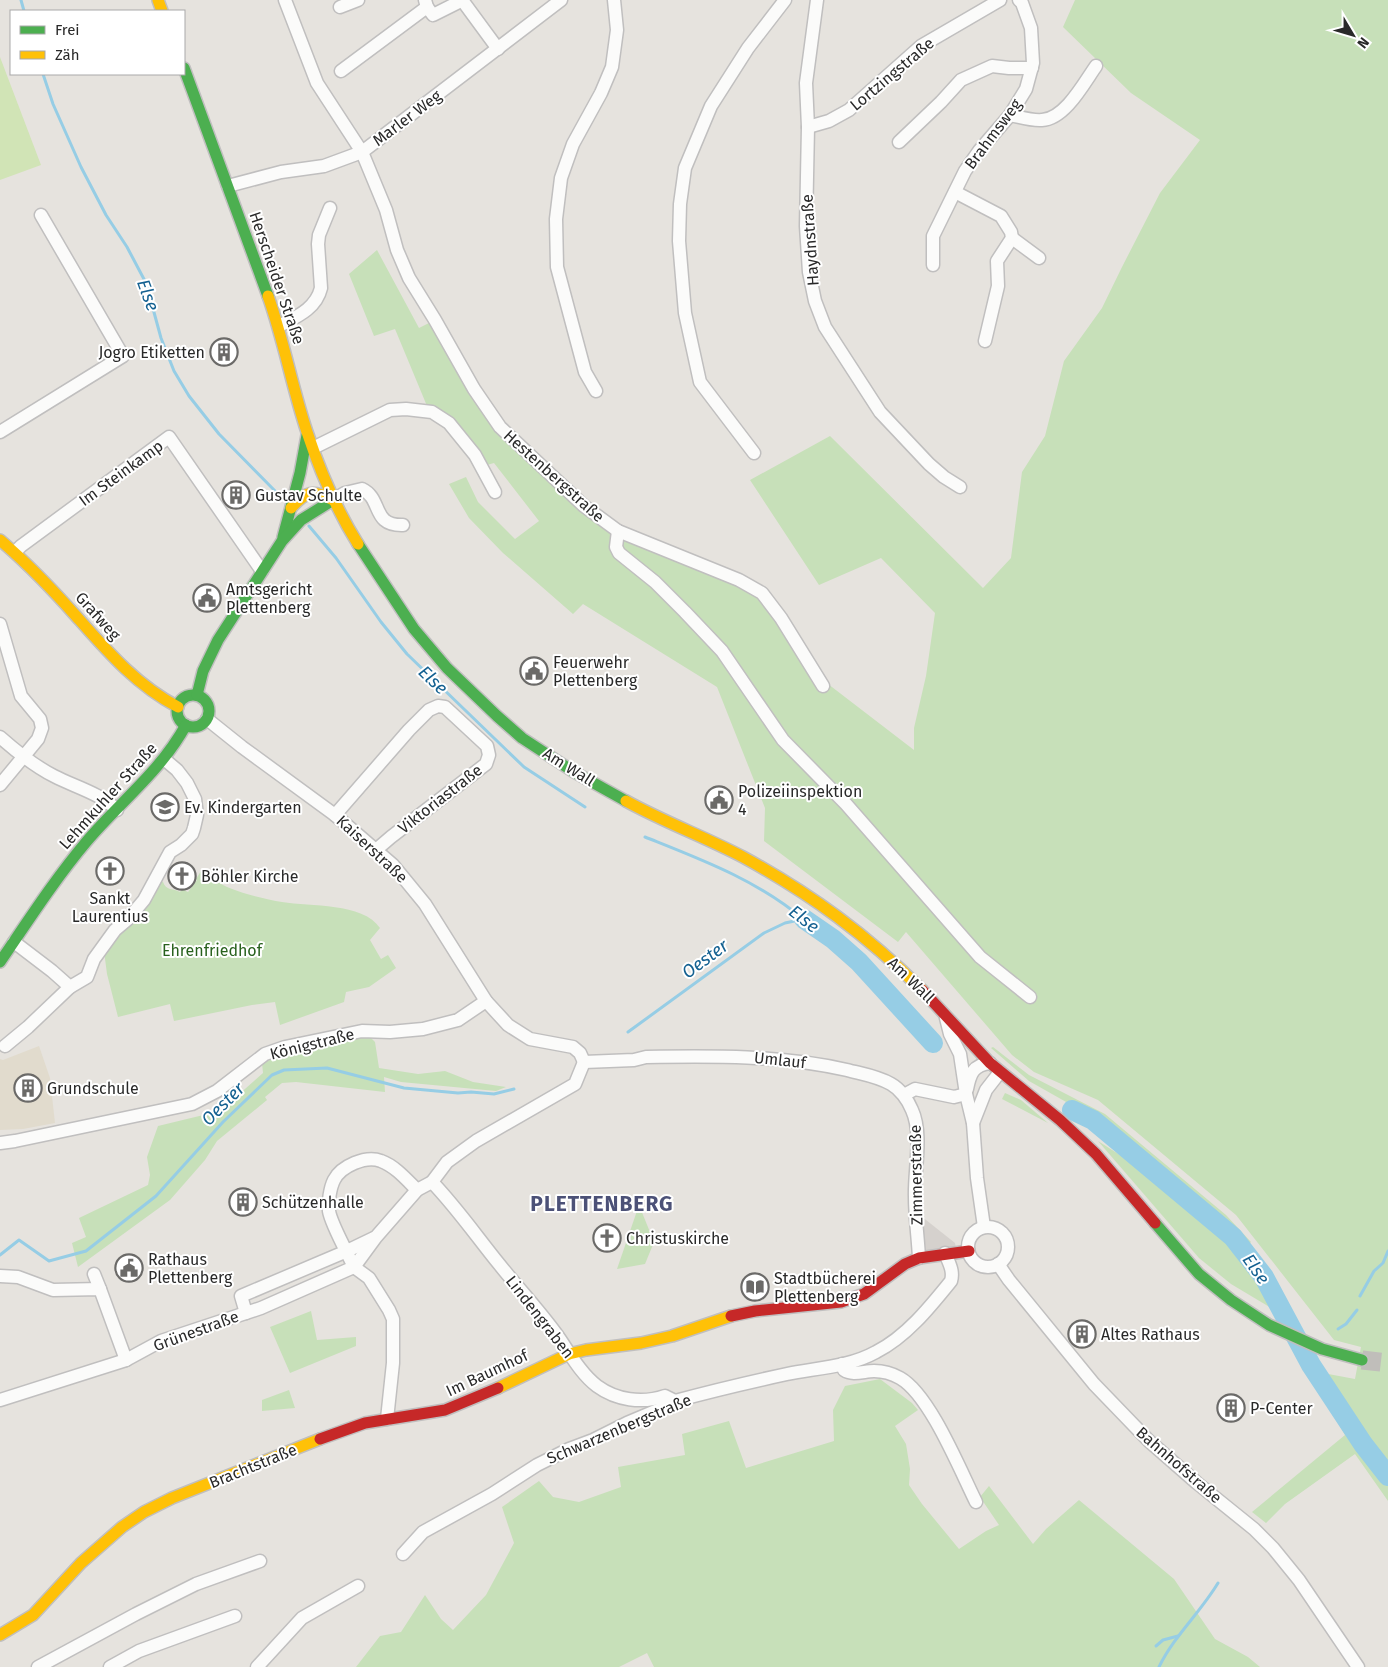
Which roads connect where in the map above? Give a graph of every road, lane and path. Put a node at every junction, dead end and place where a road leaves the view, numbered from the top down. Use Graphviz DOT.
graph roads {
  1 [pos="285,0"];
  2 [pos="358,0"];
  3 [pos="462,0"];
  4 [pos="561,0"];
  5 [pos="614,0"];
  6 [pos="785,0"];
  7 [pos="817,0"];
  8 [pos="1000,0"];
  9 [pos="1019,0"];
  10 [pos="426,3"];
  11 [pos="340,6"];
  12 [pos="498,49"];
  13 [pos="1096,66"];
  14 [pos="1032,68"];
  15 [pos="185,71"];
  16 [pos="341,71"];
  17 [pos="1010,115"];
  18 [pos="808,127"];
  19 [pos="899,142"];
  20 [pos="362,152"];
  21 [pos="228,186"];
  22 [pos="955,192"];
  23 [pos="330,208"];
  24 [pos="41,215"];
  25 [pos="1012,238"];
  26 [pos="1039,258"];
  27 [pos="932,265"];
  28 [pos="279,326"];
  29 [pos="985,341"];
  30 [pos="596,391"];
  31 [pos="0,432"];
  32 [pos="307,432"];
  33 [pos="313,448"];
  34 [pos="754,453"];
  35 [pos="960,486"];
  36 [pos="495,492"];
  37 [pos="333,500"];
  38 [pos="290,508"];
  39 [pos="403,525"];
  40 [pos="618,531"];
  41 [pos="0,540"];
  42 [pos="282,541"];
  43 [pos="15,552"];
  44 [pos="262,571"];
  45 [pos="0,624"];
  46 [pos="823,686"];
  47 [pos="197,695"];
  48 [pos="178,707"];
  49 [pos="208,719"];
  50 [pos="186,725"];
  51 [pos="0,737"];
  52 [pos="23,757"];
  53 [pos="164,759"];
  54 [pos="0,785"];
  55 [pos="117,810"];
  56 [pos="334,815"];
  57 [pos="377,850"];
  58 [pos="14,942"];
  59 [pos="0,962"];
  60 [pos="70,987"];
  61 [pos="1030,997"];
  62 [pos="486,1001"];
  63 [pos="944,1014"];
  64 [pos="5,1046"];
  65 [pos="584,1062"];
  66 [pos="990,1063"];
  67 [pos="1000,1072"];
  68 [pos="966,1094"];
  69 [pos="904,1095"];
  70 [pos="973,1123"];
  71 [pos="0,1143"];
  72 [pos="432,1182"];
  73 [pos="418,1190"];
  74 [pos="984,1227"];
  75 [pos="376,1237"];
  76 [pos="347,1251"];
  77 [pos="969,1251"];
  78 [pos="945,1253"];
  79 [pos="919,1258"];
  80 [pos="998,1264"];
  81 [pos="354,1267"];
  82 [pos="94,1274"];
  83 [pos="0,1276"];
  84 [pos="100,1289"];
  85 [pos="246,1313"];
  86 [pos="569,1354"];
  87 [pos="126,1360"];
  88 [pos="1362,1360"];
  89 [pos="842,1364"];
  90 [pos="0,1400"];
  91 [pos="675,1401"];
  92 [pos="387,1419"];
  93 [pos="976,1502"];
  94 [pos="403,1554"];
  95 [pos="260,1561"];
  96 [pos="358,1586"];
  97 [pos="235,1616"];
  98 [pos="0,1635"];
  99 [pos="38,1667"];
  100 [pos="110,1667"];
  101 [pos="257,1667"];
  102 [pos="1358,1667"];
  1 -- 20 [label="street, Hestenbergstraße"];
  2 -- 11 [label="street"];
  3 -- 10 [label="street"];
  3 -- 12 [label="street"];
  4 -- 12 [label="street, Marler Weg"];
  5 -- 30 [label="street"];
  6 -- 34 [label="street"];
  7 -- 18 [label="street, Haydnstraße"];
  8 -- 18 [label="street, Lortzingstraße"];
  9 -- 14 [label="street, Brahmsweg"];
  10 -- 16 [label="street"];
  12 -- 20 [label="street, Marler Weg"];
  13 -- 17 [label="street"];
  14 -- 17 [label="street, Brahmsweg"];
  14 -- 19 [label="street"];
  15 -- 21 [label="main road, Herscheider Straße"];
  17 -- 22 [label="street, Brahmsweg"];
  18 -- 35 [label="street, Haydnstraße"];
  20 -- 21 [label="street, Marler Weg"];
  20 -- 40 [label="street, Hestenbergstraße"];
  21 -- 28 [label="main road, Herscheider Straße"];
  22 -- 25 [label="street"];
  22 -- 27 [label="street, Brahmsweg"];
  23 -- 28 [label="street"];
  24 -- 31 [label="street"];
  25 -- 26 [label="street"];
  25 -- 29 [label="street"];
  28 -- 32 [label="main road, Herscheider Straße"];
  32 -- 33 [label="main road, Herscheider Straße"];
  32 -- 38 [label="main road"];
  33 -- 36 [label="street"];
  33 -- 37 [label="main road, Herscheider Straße"];
  37 -- 38 [label="main road"];
  37 -- 39 [label="street"];
  37 -- 42 [label="main road"];
  37 -- 63 [label="main road, Am Wall"];
  38 -- 42 [label="main road"];
  40 -- 46 [label="street, Hestenbergstraße"];
  40 -- 61 [label="street"];
  41 -- 43 [label="main road, Grafweg"];
  42 -- 44 [label="main road"];
  43 -- 44 [label="street, Im Steinkamp"];
  43 -- 48 [label="main road, Grafweg"];
  44 -- 47 [label="main road"];
  45 -- 52 [label="street"];
  47 -- 48 [label="main road"];
  47 -- 49 [label="main road"];
  48 -- 50 [label="main road"];
  49 -- 50 [label="main road"];
  49 -- 56 [label="street, Kaiserstraße"];
  50 -- 53 [label="main road, Lehmkuhler Straße"];
  51 -- 52 [label="street"];
  52 -- 54 [label="street"];
  52 -- 55 [label="street"];
  53 -- 55 [label="main road, Lehmkuhler Straße"];
  53 -- 60 [label="street"];
  55 -- 58 [label="main road, Lehmkuhler Straße"];
  56 -- 57 [label="street, Kaiserstraße"];
  56 -- 57 [label="street, Viktoriastraße"];
  57 -- 62 [label="street, Kaiserstraße"];
  58 -- 59 [label="main road, Lehmkuhler Straße"];
  58 -- 60 [label="street"];
  60 -- 64 [label="street"];
  62 -- 65 [label="street, Kaiserstraße"];
  62 -- 71 [label="street, Königstraße"];
  63 -- 66 [label="main road, Am Wall"];
  63 -- 68 [label="street, Am Wall"];
  65 -- 69 [label="street, Umlauf"];
  65 -- 72 [label="street"];
  66 -- 67 [label="main road, Am Wall"];
  66 -- 68 [label="street"];
  67 -- 70 [label="street, Am Wall"];
  67 -- 88 [label="main road, Am Wall"];
  68 -- 69 [label="street"];
  68 -- 70 [label="street, Am Wall"];
  69 -- 79 [label="street, Zimmerstraße"];
  70 -- 74 [label="street, Am Wall"];
  72 -- 73 [label="street"];
  72 -- 86 [label="street, Lindengraben"];
  73 -- 75 [label="street"];
  73 -- 76 [label="street"];
  74 -- 77 [label="street"];
  74 -- 80 [label="street"];
  75 -- 76 [label="street"];
  75 -- 81 [label="street"];
  76 -- 81 [label="street"];
  76 -- 85 [label="street"];
  77 -- 78 [label="main road, Im Baumhof"];
  77 -- 80 [label="street"];
  78 -- 79 [label="main road, Im Baumhof"];
  78 -- 89 [label="street, Schwarzenbergstraße"];
  79 -- 86 [label="main road, Im Baumhof"];
  80 -- 102 [label="street, Bahnhofstraße"];
  81 -- 85 [label="street, Grünestraße"];
  81 -- 92 [label="street"];
  82 -- 84 [label="street"];
  83 -- 84 [label="street"];
  84 -- 87 [label="street"];
  85 -- 87 [label="street, Grünestraße"];
  86 -- 91 [label="street, Lindengraben"];
  86 -- 92 [label="main road, Im Baumhof"];
  87 -- 90 [label="street, Grünestraße"];
  89 -- 91 [label="street, Schwarzenbergstraße"];
  89 -- 93 [label="street"];
  91 -- 94 [label="street, Schwarzenbergstraße"];
  92 -- 98 [label="main road, Brachtstraße"];
  95 -- 99 [label="street"];
  96 -- 101 [label="street"];
  97 -- 100 [label="street"];
}
